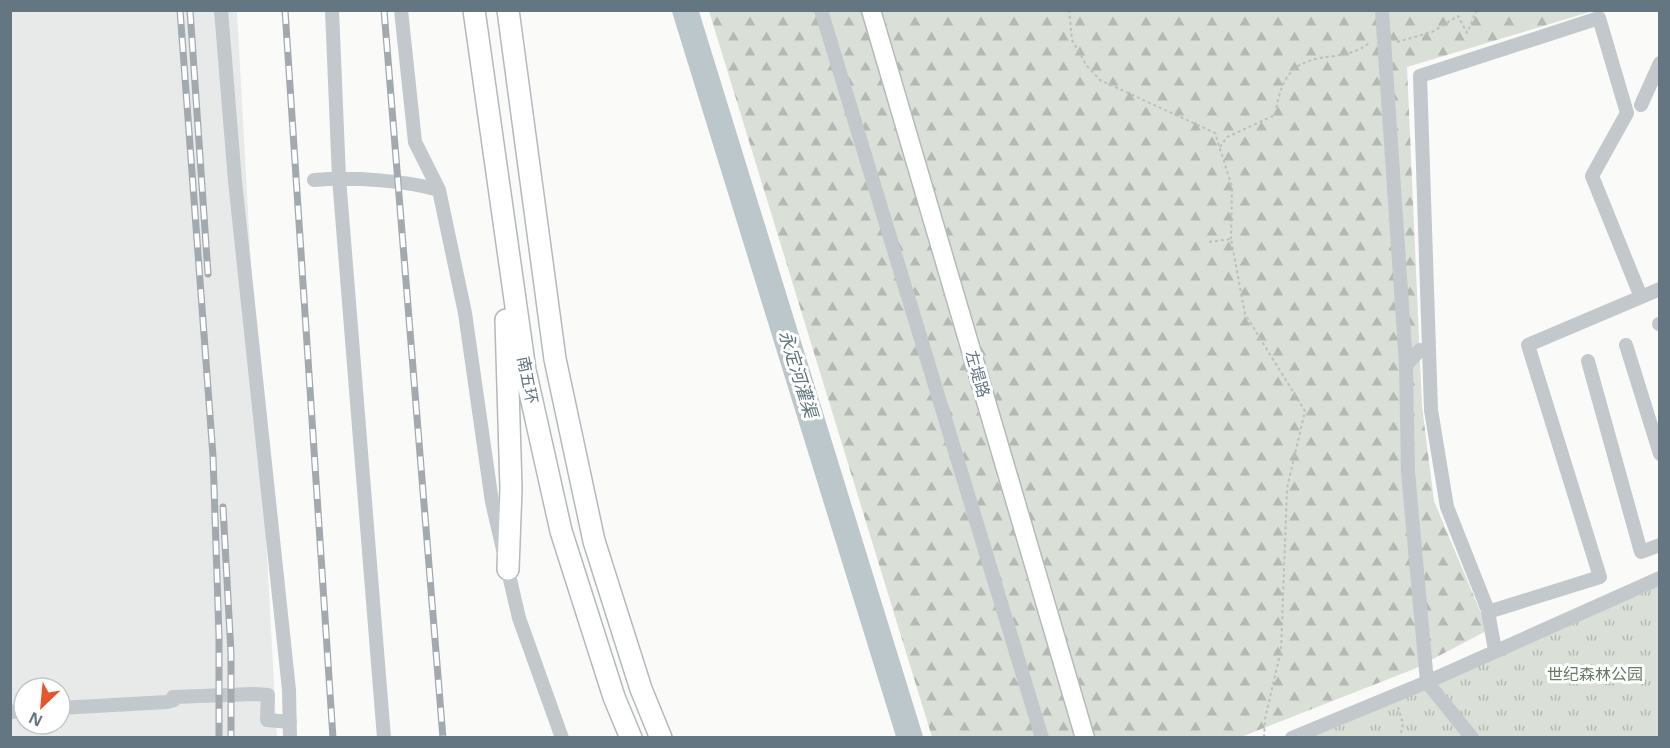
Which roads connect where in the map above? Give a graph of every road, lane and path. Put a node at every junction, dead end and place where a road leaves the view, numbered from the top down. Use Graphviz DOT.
graph roads {
  1 [pos="221,10"];
  2 [pos="332,10"];
  3 [pos="401,10"];
  4 [pos="474,10"];
  5 [pos="508,10"];
  6 [pos="820,10"];
  7 [pos="871,10"];
  8 [pos="1069,10"];
  9 [pos="1382,10"];
  10 [pos="1478,10"];
  11 [pos="1383,30"];
  12 [pos="1384,46"];
  13 [pos="1659,63"];
  14 [pos="1659,93"];
  15 [pos="1641,105"];
  16 [pos="1627,113"];
  17 [pos="1219,148"];
  18 [pos="339,178"];
  19 [pos="314,180"];
  20 [pos="439,190"];
  21 [pos="504,227"];
  22 [pos="1231,238"];
  23 [pos="1209,242"];
  24 [pos="1659,291"];
  25 [pos="1641,297"];
  26 [pos="1626,345"];
  27 [pos="1420,350"];
  28 [pos="1588,361"];
  29 [pos="1406,365"];
  30 [pos="1659,454"];
  31 [pos="1659,545"];
  32 [pos="508,569"];
  33 [pos="1659,578"];
  34 [pos="1489,613"];
  35 [pos="1495,650"];
  36 [pos="1427,682"];
  37 [pos="1393,696"];
  38 [pos="72,707"];
  39 [pos="290,722"];
  40 [pos="290,738"];
  41 [pos="384,738"];
  42 [pos="562,738"];
  43 [pos="631,738"];
  44 [pos="662,738"];
  45 [pos="1042,738"];
  46 [pos="1085,738"];
  47 [pos="1264,738"];
  48 [pos="1292,738"];
  49 [pos="1401,738"];
  50 [pos="1472,738"];
  1 -- 39 [label="street"];
  2 -- 18 [label="street"];
  3 -- 20 [label="street"];
  4 -- 21 [label="highway, 南五环"];
  5 -- 44 [label="highway, 南五环"];
  6 -- 45 [label="street"];
  7 -- 46 [label="main road, 左堤路"];
  8 -- 17 [label="path"];
  9 -- 11 [label="street"];
  10 -- 12 [label="path"];
  11 -- 12 [label="street"];
  11 -- 17 [label="path"];
  12 -- 29 [label="street"];
  13 -- 15 [label="street"];
  14 -- 15 [label="street"];
  15 -- 16 [label="street"];
  16 -- 25 [label="street"];
  16 -- 34 [label="street"];
  17 -- 22 [label="path"];
  18 -- 19 [label="street"];
  18 -- 20 [label="street"];
  18 -- 41 [label="street"];
  20 -- 32 [label="street"];
  21 -- 32 [label="highway"];
  21 -- 43 [label="highway, 南五环"];
  22 -- 23 [label="path"];
  22 -- 47 [label="path"];
  24 -- 25 [label="street"];
  25 -- 34 [label="street"];
  26 -- 30 [label="street"];
  27 -- 29 [label="street"];
  28 -- 31 [label="street"];
  29 -- 36 [label="street"];
  32 -- 42 [label="street"];
  33 -- 35 [label="street"];
  34 -- 35 [label="street"];
  35 -- 36 [label="street"];
  36 -- 37 [label="street"];
  36 -- 50 [label="street"];
  37 -- 48 [label="street"];
  37 -- 49 [label="path"];
  38 -- 39 [label="street"];
  39 -- 40 [label="street"];
}
